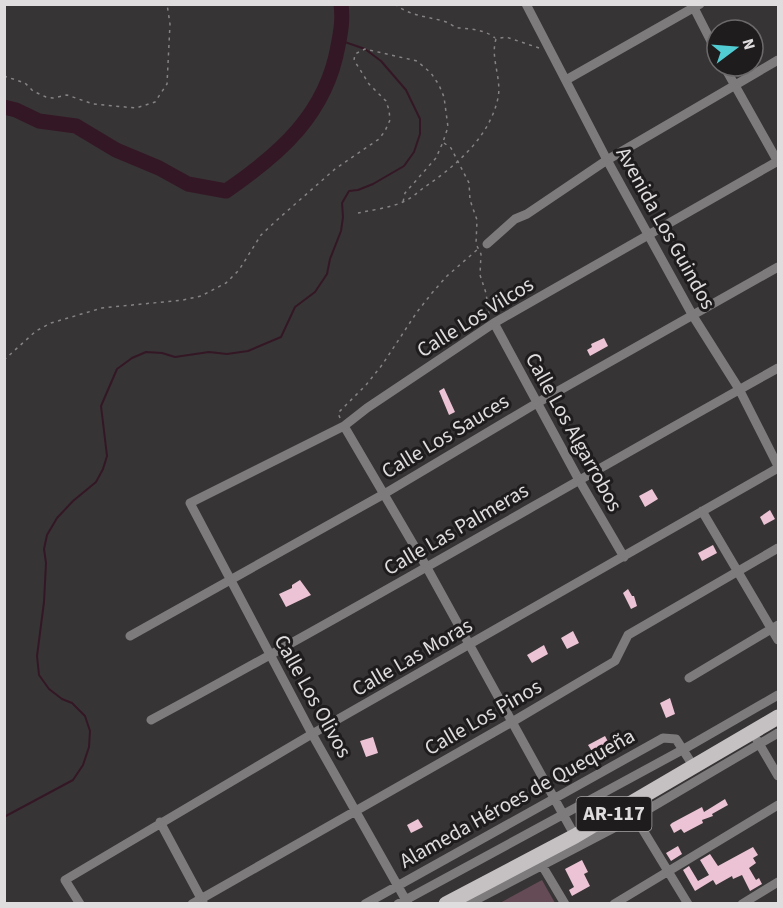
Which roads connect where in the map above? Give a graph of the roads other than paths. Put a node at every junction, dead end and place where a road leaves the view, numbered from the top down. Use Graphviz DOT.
graph roads {
  1 [pos="526,4"];
  2 [pos="695,6"];
  3 [pos="705,27"];
  4 [pos="778,60"];
  5 [pos="730,78"];
  6 [pos="566,80"];
  7 [pos="734,85"];
  8 [pos="607,160"];
  9 [pos="778,161"];
  10 [pos="649,236"];
  11 [pos="483,246"];
  12 [pos="778,267"];
  13 [pos="693,316"];
  14 [pos="494,323"];
  15 [pos="778,368"];
  16 [pos="740,389"];
  17 [pos="537,403"];
  18 [pos="344,426"];
  19 [pos="778,467"];
  20 [pos="579,480"];
  21 [pos="384,494"];
  22 [pos="190,503"];
  23 [pos="702,511"];
  24 [pos="778,548"];
  25 [pos="624,557"];
  26 [pos="426,566"];
  27 [pos="738,571"];
  28 [pos="230,580"];
  29 [pos="775,627"];
  30 [pos="130,636"];
  31 [pos="778,640"];
  32 [pos="469,645"];
  33 [pos="270,656"];
  34 [pos="689,678"];
  35 [pos="778,695"];
  36 [pos="778,717"];
  37 [pos="151,720"];
  38 [pos="512,722"];
  39 [pos="778,733"];
  40 [pos="312,734"];
  41 [pos="756,739"];
  42 [pos="684,749"];
  43 [pos="694,767"];
  44 [pos="778,777"];
  45 [pos="553,798"];
  46 [pos="778,806"];
  47 [pos="355,810"];
  48 [pos="563,814"];
  49 [pos="635,817"];
  50 [pos="160,822"];
  51 [pos="575,836"];
  52 [pos="539,861"];
  53 [pos="668,871"];
  54 [pos="778,882"];
  55 [pos="398,885"];
  56 [pos="203,901"];
  57 [pos="404,902"];
  58 [pos="80,903"];
  59 [pos="192,903"];
  60 [pos="365,903"];
  61 [pos="446,903"];
  62 [pos="468,903"];
  63 [pos="565,903"];
  64 [pos="614,903"];
  65 [pos="688,903"];
  66 [pos="742,903"];
  1 -- 6 [label="street, Avenida Los Guindos"];
  2 -- 3 [label="street"];
  2 -- 6 [label="street"];
  4 -- 7 [label="street"];
  5 -- 7 [label="street"];
  6 -- 8 [label="street, Avenida Los Guindos"];
  7 -- 8 [label="street"];
  7 -- 9 [label="street"];
  8 -- 10 [label="street, Avenida Los Guindos"];
  8 -- 11 [label="street"];
  9 -- 10 [label="street, Calle Los Vilcos"];
  10 -- 13 [label="street, Avenida Los Guindos"];
  10 -- 14 [label="street, Calle Los Vilcos"];
  12 -- 13 [label="street, Calle Los Sauces"];
  13 -- 16 [label="street, Avenida Los Guindos"];
  13 -- 17 [label="street, Calle Los Sauces"];
  14 -- 17 [label="street, Calle Los Algarrobos"];
  14 -- 18 [label="street, Calle Los Vilcos"];
  15 -- 16 [label="street, Calle Las Palmeras"];
  16 -- 19 [label="street, Avenida Los Guindos"];
  16 -- 20 [label="street, Calle Las Palmeras"];
  17 -- 20 [label="street, Calle Los Algarrobos"];
  17 -- 21 [label="street, Calle Los Sauces"];
  18 -- 21 [label="street"];
  18 -- 22 [label="street, Calle Los Vilcos"];
  19 -- 23 [label="street, Calle Las Moras"];
  20 -- 25 [label="street, Calle Los Algarrobos"];
  20 -- 26 [label="street, Calle Las Palmeras"];
  21 -- 26 [label="street"];
  21 -- 28 [label="street, Calle Los Sauces"];
  22 -- 28 [label="street, Calle Los Olivos"];
  23 -- 25 [label="street, Calle Las Moras"];
  23 -- 27 [label="street"];
  24 -- 27 [label="street, Calle Los Pinos"];
  25 -- 32 [label="street, Calle Las Moras"];
  26 -- 32 [label="street"];
  26 -- 33 [label="street, Calle Las Palmeras"];
  27 -- 29 [label="street"];
  27 -- 38 [label="street, Calle Los Pinos"];
  28 -- 30 [label="street, Calle Los Sauces"];
  28 -- 33 [label="street, Calle Los Olivos"];
  29 -- 31 [label="street"];
  29 -- 34 [label="street"];
  32 -- 38 [label="street"];
  32 -- 40 [label="street, Calle Las Moras"];
  33 -- 37 [label="street, Calle Las Palmeras"];
  33 -- 40 [label="street, Calle Los Olivos"];
  35 -- 42 [label="street"];
  36 -- 41 [label="main road, AR-117"];
  38 -- 45 [label="street"];
  38 -- 47 [label="street, Calle Los Pinos"];
  39 -- 41 [label="street"];
  40 -- 47 [label="street, Calle Los Olivos"];
  40 -- 50 [label="street, Calle Las Moras"];
  41 -- 43 [label="main road, AR-117"];
  41 -- 44 [label="street"];
  41 -- 49 [label="street"];
  42 -- 43 [label="street"];
  42 -- 45 [label="street, Alameda Héroes de Quequeña"];
  42 -- 48 [label="street, Alameda Héroes de Quequeña"];
  43 -- 51 [label="main road, AR-117"];
  45 -- 48 [label="street"];
  45 -- 55 [label="street, Alameda Héroes de Quequeña"];
  46 -- 53 [label="street"];
  47 -- 55 [label="street, Calle Los Olivos"];
  47 -- 56 [label="street, Calle Los Pinos"];
  48 -- 51 [label="street"];
  48 -- 57 [label="street, Alameda Héroes de Quequeña"];
  49 -- 52 [label="street"];
  49 -- 53 [label="street"];
  50 -- 56 [label="street"];
  50 -- 58 [label="street, Calle Las Moras"];
  51 -- 52 [label="main road, AR-117"];
  52 -- 61 [label="main road, AR-117"];
  52 -- 62 [label="street"];
  52 -- 63 [label="street"];
  53 -- 64 [label="street"];
  53 -- 65 [label="street"];
  54 -- 66 [label="street"];
  55 -- 57 [label="street, Calle Los Olivos"];
  55 -- 60 [label="street, Alameda Héroes de Quequeña"];
  56 -- 59 [label="street, Calle Los Pinos"];
}
